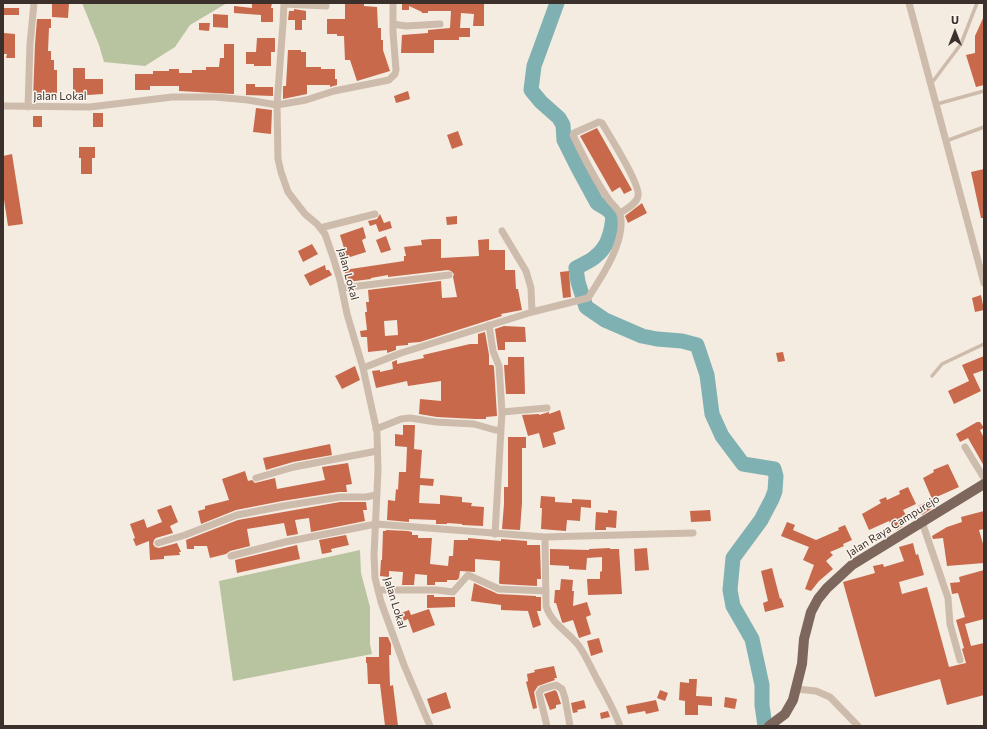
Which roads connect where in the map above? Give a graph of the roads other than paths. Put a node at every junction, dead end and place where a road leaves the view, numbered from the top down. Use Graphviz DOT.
graph roads {
  1 [pos="34,3"];
  2 [pos="284,3"];
  3 [pos="393,3"];
  4 [pos="909,3"];
  5 [pos="977,3"];
  6 [pos="326,6"];
  7 [pos="393,24"];
  8 [pos="440,24"];
  9 [pos="931,84"];
  10 [pos="984,91"];
  11 [pos="937,104"];
  12 [pos="277,105"];
  13 [pos="3,106"];
  14 [pos="28,107"];
  15 [pos="984,127"];
  16 [pos="946,141"];
  17 [pos="620,213"];
  18 [pos="375,214"];
  19 [pos="320,228"];
  20 [pos="502,231"];
  21 [pos="449,275"];
  22 [pos="984,284"];
  23 [pos="342,288"];
  24 [pos="532,312"];
  25 [pos="489,325"];
  26 [pos="984,344"];
  27 [pos="363,368"];
  28 [pos="932,376"];
  29 [pos="548,408"];
  30 [pos="502,412"];
  31 [pos="376,429"];
  32 [pos="501,430"];
  33 [pos="965,447"];
  34 [pos="377,451"];
  35 [pos="256,478"];
  36 [pos="984,478"];
  37 [pos="984,484"];
  38 [pos="376,495"];
  39 [pos="922,522"];
  40 [pos="376,524"];
  41 [pos="693,533"];
  42 [pos="495,534"];
  43 [pos="545,537"];
  44 [pos="158,543"];
  45 [pos="231,556"];
  46 [pos="378,590"];
  47 [pos="546,591"];
  48 [pos="960,660"];
  49 [pos="796,689"];
  50 [pos="771,725"];
  51 [pos="430,726"];
  52 [pos="547,726"];
  53 [pos="570,726"];
  54 [pos="620,726"];
  55 [pos="858,726"];
  1 -- 14 [label="street"];
  2 -- 6 [label="street"];
  2 -- 12 [label="street"];
  3 -- 7 [label="street"];
  4 -- 9 [label="street"];
  5 -- 9 [label="lane"];
  7 -- 8 [label="street"];
  7 -- 12 [label="street"];
  9 -- 11 [label="street"];
  10 -- 11 [label="lane"];
  11 -- 16 [label="street"];
  12 -- 14 [label="street, Jalan Lokal"];
  12 -- 19 [label="street, Jalan Lokal"];
  13 -- 14 [label="street, Jalan Lokal"];
  15 -- 16 [label="lane"];
  16 -- 22 [label="street"];
  17 -- 17 [label="street"];
  17 -- 24 [label="street"];
  18 -- 19 [label="street"];
  19 -- 23 [label="street, Jalan Lokal"];
  20 -- 24 [label="street"];
  21 -- 23 [label="street"];
  23 -- 27 [label="street, Jalan Lokal"];
  24 -- 25 [label="street"];
  25 -- 27 [label="street"];
  25 -- 30 [label="street"];
  26 -- 28 [label="lane"];
  27 -- 31 [label="street, Jalan Lokal"];
  29 -- 30 [label="street"];
  30 -- 32 [label="street"];
  31 -- 32 [label="street"];
  31 -- 34 [label="street, Jalan Lokal"];
  32 -- 42 [label="street"];
  33 -- 36 [label="street"];
  34 -- 35 [label="street"];
  34 -- 38 [label="street, Jalan Lokal"];
  37 -- 39 [label="main road, Jalan Raya Campurejo"];
  38 -- 40 [label="street, Jalan Lokal"];
  38 -- 44 [label="street"];
  39 -- 48 [label="street"];
  39 -- 49 [label="main road, Jalan Raya Campurejo"];
  40 -- 42 [label="street"];
  40 -- 45 [label="street"];
  40 -- 46 [label="street, Jalan Lokal"];
  41 -- 43 [label="street"];
  42 -- 43 [label="street"];
  43 -- 47 [label="street"];
  46 -- 47 [label="street"];
  46 -- 51 [label="street, Jalan Lokal"];
  47 -- 54 [label="street"];
  49 -- 50 [label="main road, Jalan Raya Campurejo"];
  49 -- 55 [label="street"];
  52 -- 53 [label="street"];
}
